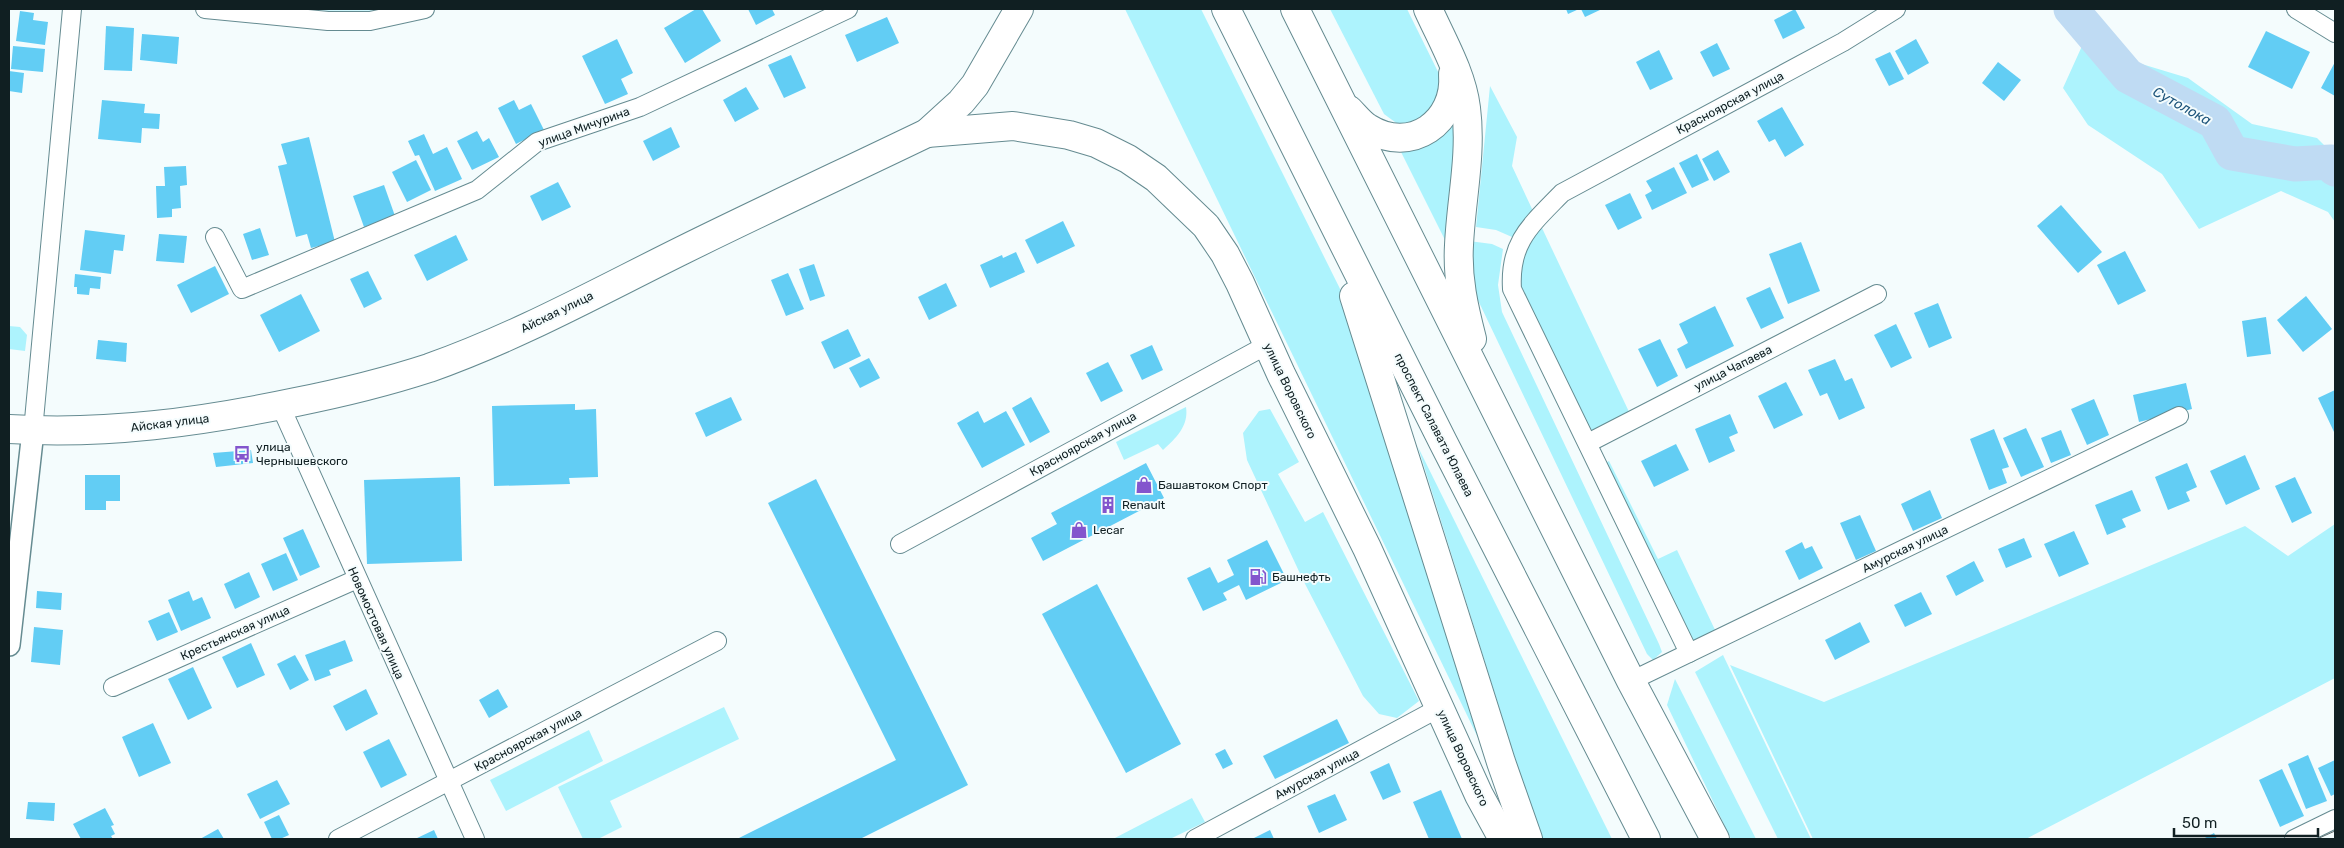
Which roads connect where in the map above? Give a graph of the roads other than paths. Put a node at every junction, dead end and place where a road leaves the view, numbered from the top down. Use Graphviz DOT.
graph roads {
  1 [pos="72,9"];
  2 [pos="205,9"];
  3 [pos="425,9"];
  4 [pos="848,9"];
  5 [pos="1018,9"];
  6 [pos="1226,9"];
  7 [pos="1295,9"];
  8 [pos="1428,9"];
  9 [pos="1896,9"];
  10 [pos="2296,9"];
  11 [pos="2335,33"];
  12 [pos="1451,63"];
  13 [pos="1342,102"];
  14 [pos="927,133"];
  15 [pos="1314,184"];
  16 [pos="215,238"];
  17 [pos="1877,294"];
  18 [pos="1267,344"];
  19 [pos="1488,396"];
  20 [pos="280,405"];
  21 [pos="2179,416"];
  22 [pos="21,430"];
  23 [pos="1588,443"];
  24 [pos="900,544"];
  25 [pos="357,580"];
  26 [pos="717,641"];
  27 [pos="9,645"];
  28 [pos="1689,653"];
  29 [pos="1631,681"];
  30 [pos="113,687"];
  31 [pos="1439,708"];
  32 [pos="447,782"];
  33 [pos="2335,819"];
  34 [pos="338,839"];
  35 [pos="475,839"];
  36 [pos="1195,839"];
  37 [pos="1503,839"];
  38 [pos="1528,839"];
  39 [pos="1646,839"];
  40 [pos="1715,839"];
  41 [pos="2294,839"];
  1 -- 22 [label="street"];
  2 -- 3 [label="street"];
  4 -- 16 [label="street, улица Мичурина"];
  5 -- 14 [label="main road, Айская улица"];
  6 -- 15 [label="main road, проспект Салавата Юлаева"];
  7 -- 13 [label="main road"];
  8 -- 12 [label="main road"];
  9 -- 23 [label="street, Красноярская улица"];
  10 -- 11 [label="street"];
  12 -- 13 [label="main road"];
  12 -- 19 [label="main road"];
  13 -- 19 [label="main road"];
  14 -- 18 [label="main road, улица Воровского"];
  14 -- 20 [label="main road, Айская улица"];
  15 -- 38 [label="main road"];
  15 -- 39 [label="main road, проспект Салавата Юлаева"];
  17 -- 23 [label="street, улица Чапаева"];
  18 -- 24 [label="street, Красноярская улица"];
  18 -- 31 [label="main road, улица Воровского"];
  19 -- 29 [label="main road"];
  20 -- 22 [label="main road, Айская улица"];
  20 -- 25 [label="street, Новомостовая улица"];
  21 -- 28 [label="street, Амурская улица"];
  22 -- 27 [label="street"];
  23 -- 28 [label="street, Красноярская улица"];
  25 -- 30 [label="street, Крестьянская улица"];
  25 -- 32 [label="street, Новомостовая улица"];
  26 -- 32 [label="street, Красноярская улица"];
  28 -- 29 [label="street, Амурская улица"];
  29 -- 40 [label="main road"];
  31 -- 36 [label="street, Амурская улица"];
  31 -- 37 [label="main road, улица Воровского"];
  32 -- 34 [label="street, Красноярская улица"];
  32 -- 35 [label="street, Новомостовая улица"];
  33 -- 41 [label="street"];
}
